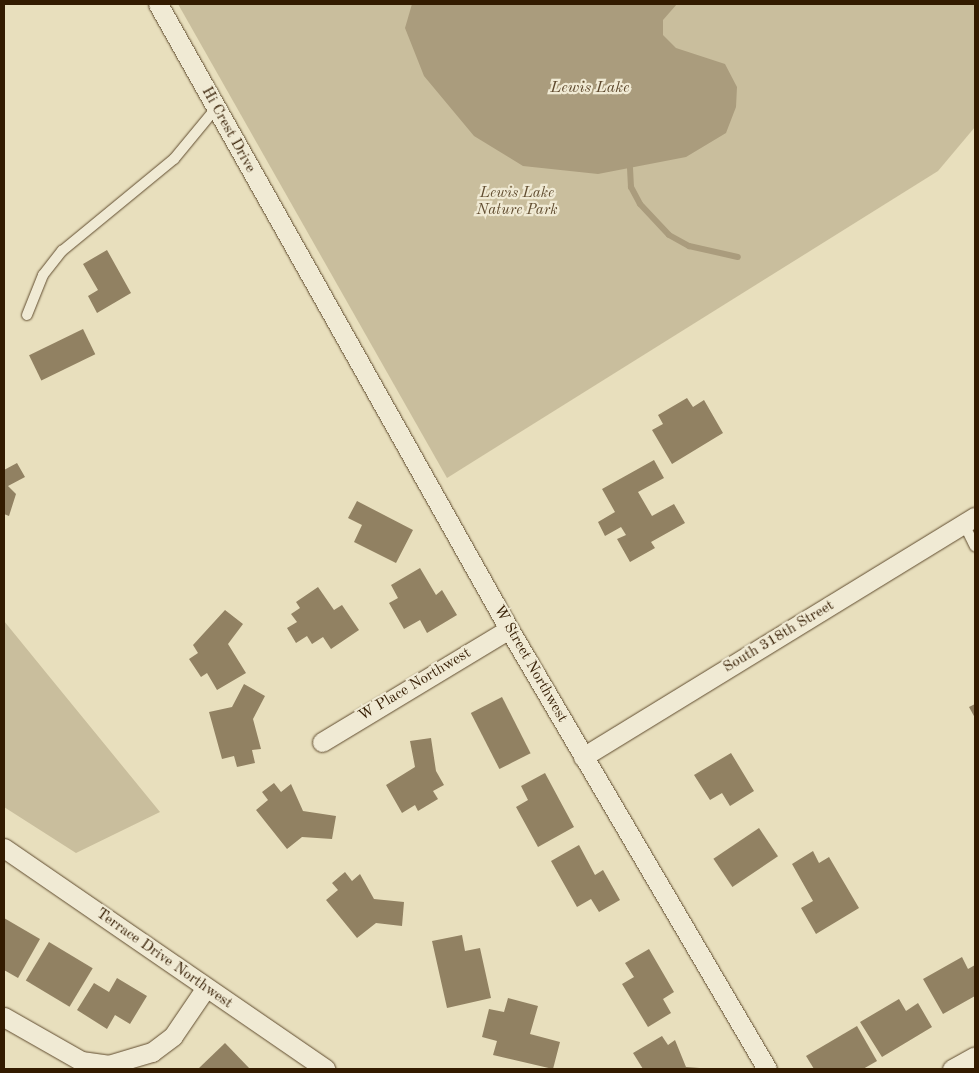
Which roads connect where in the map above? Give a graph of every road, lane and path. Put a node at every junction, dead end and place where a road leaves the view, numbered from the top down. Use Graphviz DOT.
graph roads {
  1 [pos="158,4"];
  2 [pos="216,108"];
  3 [pos="298,256"];
  4 [pos="27,315"];
  5 [pos="970,521"];
  6 [pos="975,547"];
  7 [pos="509,628"];
  8 [pos="322,742"];
  9 [pos="583,757"];
  10 [pos="4,848"];
  11 [pos="205,989"];
  12 [pos="4,1017"];
  13 [pos="975,1056"];
  14 [pos="325,1069"];
  15 [pos="767,1069"];
  16 [pos="952,1069"];
  1 -- 2 [label="street, Hi Crest Drive"];
  2 -- 3 [label="street, Hi Crest Drive"];
  2 -- 4 [label="lane"];
  3 -- 7 [label="street, W Street Northwest"];
  5 -- 6 [label="lane"];
  5 -- 9 [label="street, South 318th Street"];
  7 -- 8 [label="street, W Place Northwest"];
  7 -- 9 [label="street, W Street Northwest"];
  9 -- 15 [label="street, W Street Northwest"];
  10 -- 11 [label="street, Terrace Drive Northwest"];
  11 -- 12 [label="street"];
  11 -- 14 [label="street, Terrace Drive Northwest"];
  13 -- 16 [label="street"];
}
